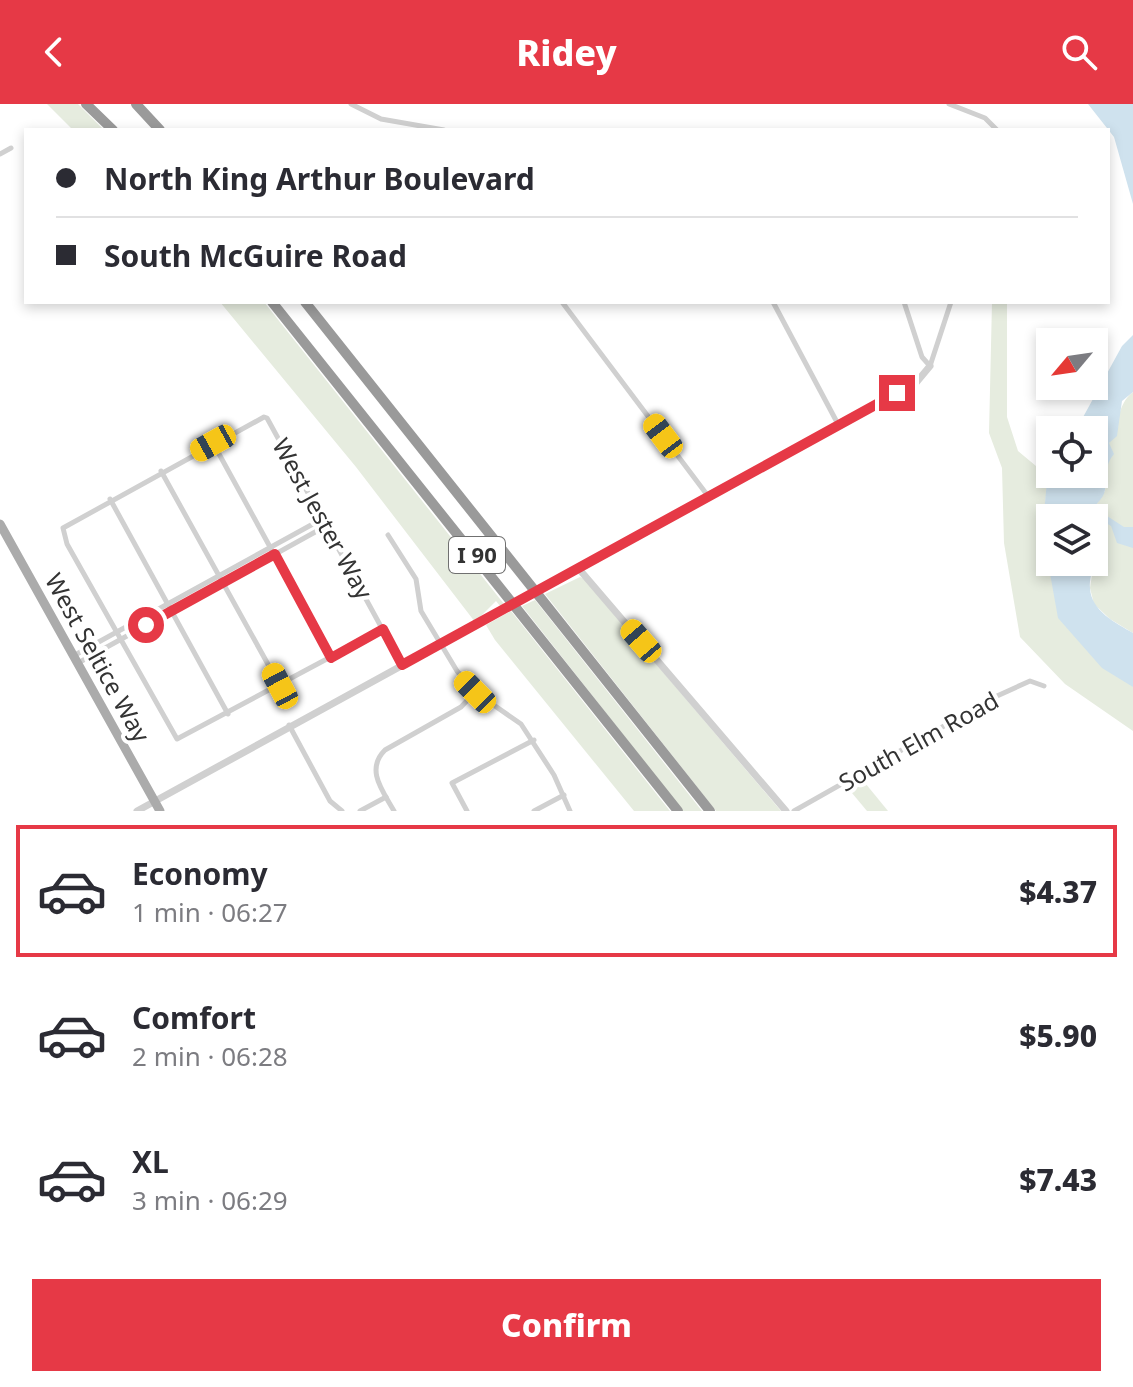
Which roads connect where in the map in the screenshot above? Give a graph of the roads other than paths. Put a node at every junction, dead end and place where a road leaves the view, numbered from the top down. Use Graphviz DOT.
graph roads {
  1 [pos="86,104"];
  2 [pos="136,104"];
  3 [pos="351,104"];
  4 [pos="949,104"];
  5 [pos="111,128"];
  6 [pos="158,128"];
  7 [pos="426,128"];
  8 [pos="995,128"];
  9 [pos="11,148"];
  10 [pos="0,154"];
  11 [pos="274,304"];
  12 [pos="307,304"];
  13 [pos="564,304"];
  14 [pos="774,304"];
  15 [pos="905,304"];
  16 [pos="950,304"];
  17 [pos="930,366"];
  18 [pos="839,426"];
  19 [pos="213,443"];
  20 [pos="161,471"];
  21 [pos="708,496"];
  22 [pos="110,499"];
  23 [pos="322,519"];
  24 [pos="0,524"];
  25 [pos="326,526"];
  26 [pos="388,535"];
  27 [pos="273,551"];
  28 [pos="579,569"];
  29 [pos="220,576"];
  30 [pos="224,582"];
  31 [pos="168,603"];
  32 [pos="172,611"];
  33 [pos="383,629"];
  34 [pos="116,632"];
  35 [pos="120,639"];
  36 [pos="442,643"];
  37 [pos="331,658"];
  38 [pos="75,660"];
  39 [pos="402,665"];
  40 [pos="280,686"];
  41 [pos="1044,686"];
  42 [pos="475,692"];
  43 [pos="228,714"];
  44 [pos="289,725"];
  45 [pos="534,740"];
  46 [pos="564,795"];
  47 [pos="386,797"];
  48 [pos="155,801"];
  49 [pos="137,811"];
  50 [pos="160,811"];
  51 [pos="342,811"];
  52 [pos="360,811"];
  53 [pos="394,811"];
  54 [pos="467,811"];
  55 [pos="534,811"];
  56 [pos="570,811"];
  57 [pos="678,811"];
  58 [pos="710,811"];
  59 [pos="786,811"];
  60 [pos="794,811"];
  1 -- 5 [label="highway"];
  2 -- 6 [label="highway"];
  3 -- 7 [label="street"];
  4 -- 8 [label="street"];
  9 -- 10 [label="street"];
  11 -- 57 [label="highway, I 90"];
  12 -- 58 [label="highway, I 90"];
  13 -- 21 [label="street"];
  14 -- 18 [label="street"];
  15 -- 17 [label="street"];
  16 -- 17 [label="street"];
  17 -- 18 [label="street"];
  18 -- 21 [label="street"];
  19 -- 20 [label="street"];
  19 -- 23 [label="street, West Jester Way"];
  19 -- 27 [label="street"];
  20 -- 22 [label="street"];
  20 -- 29 [label="street"];
  21 -- 28 [label="street"];
  22 -- 31 [label="street"];
  22 -- 34 [label="street"];
  23 -- 25 [label="street, West Jester Way"];
  23 -- 27 [label="street"];
  24 -- 38 [label="main road, West Seltice Way"];
  25 -- 27 [label="street"];
  25 -- 33 [label="street, West Jester Way"];
  26 -- 36 [label="street"];
  27 -- 29 [label="street"];
  27 -- 30 [label="street"];
  27 -- 37 [label="street"];
  28 -- 36 [label="street"];
  28 -- 59 [label="street"];
  29 -- 30 [label="street"];
  29 -- 31 [label="street"];
  30 -- 32 [label="street"];
  30 -- 40 [label="street"];
  31 -- 32 [label="street"];
  31 -- 34 [label="street"];
  32 -- 35 [label="street"];
  32 -- 43 [label="street"];
  33 -- 37 [label="street"];
  33 -- 39 [label="street, West Jester Way"];
  34 -- 35 [label="street"];
  34 -- 38 [label="street"];
  35 -- 38 [label="street"];
  35 -- 43 [label="street"];
  36 -- 39 [label="street"];
  36 -- 42 [label="street"];
  37 -- 40 [label="street"];
  38 -- 48 [label="main road, West Seltice Way"];
  39 -- 44 [label="street"];
  40 -- 43 [label="street"];
  41 -- 60 [label="street, South Elm Road"];
  42 -- 45 [label="street"];
  42 -- 47 [label="street"];
  44 -- 48 [label="street"];
  44 -- 51 [label="street"];
  45 -- 46 [label="street"];
  45 -- 54 [label="street"];
  46 -- 55 [label="street"];
  46 -- 56 [label="street"];
  47 -- 52 [label="street"];
  47 -- 53 [label="street"];
  48 -- 49 [label="street"];
  48 -- 50 [label="main road, West Seltice Way"];
}
